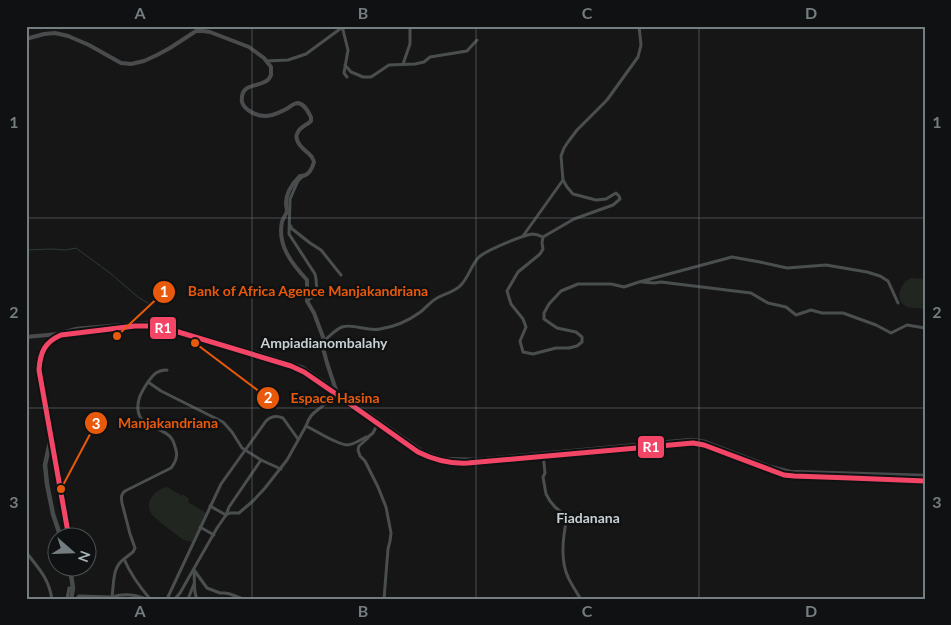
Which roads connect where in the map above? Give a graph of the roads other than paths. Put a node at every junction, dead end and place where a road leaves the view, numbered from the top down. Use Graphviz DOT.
graph roads {
  1 [pos="344,26"];
  2 [pos="410,26"];
  3 [pos="639,26"];
  4 [pos="203,29"];
  5 [pos="26,39"];
  6 [pos="478,40"];
  7 [pos="266,61"];
  8 [pos="403,64"];
  9 [pos="345,65"];
  10 [pos="347,78"];
  11 [pos="303,176"];
  12 [pos="563,180"];
  13 [pos="289,221"];
  14 [pos="522,237"];
  15 [pos="543,237"];
  16 [pos="341,276"];
  17 [pos="638,282"];
  18 [pos="307,302"];
  19 [pos="898,303"];
  20 [pos="925,328"];
  21 [pos="58,334"];
  22 [pos="26,337"];
  23 [pos="323,341"];
  24 [pos="167,370"];
  25 [pos="148,382"];
  26 [pos="338,393"];
  27 [pos="378,421"];
  28 [pos="306,426"];
  29 [pos="368,437"];
  30 [pos="298,440"];
  31 [pos="245,450"];
  32 [pos="544,453"];
  33 [pos="262,460"];
  34 [pos="281,469"];
  35 [pos="925,476"];
  36 [pos="210,506"];
  37 [pos="226,515"];
  38 [pos="200,527"];
  39 [pos="58,528"];
  40 [pos="214,535"];
  41 [pos="26,552"];
  42 [pos="124,559"];
  43 [pos="194,570"];
  44 [pos="72,578"];
  45 [pos="195,581"];
  46 [pos="74,588"];
  47 [pos="111,598"];
  48 [pos="52,599"];
  49 [pos="67,599"];
  50 [pos="71,599"];
  51 [pos="76,599"];
  52 [pos="146,599"];
  53 [pos="150,599"];
  54 [pos="167,599"];
  55 [pos="175,599"];
  56 [pos="188,599"];
  57 [pos="196,599"];
  58 [pos="243,599"];
  59 [pos="384,599"];
  60 [pos="579,599"];
  1 -- 7 [label="street"];
  1 -- 9 [label="street"];
  2 -- 8 [label="street"];
  3 -- 12 [label="street"];
  4 -- 5 [label="street"];
  4 -- 7 [label="street"];
  6 -- 8 [label="street"];
  7 -- 11 [label="street"];
  8 -- 9 [label="street"];
  9 -- 10 [label="street"];
  11 -- 13 [label="street"];
  11 -- 18 [label="street"];
  12 -- 14 [label="street"];
  12 -- 15 [label="street"];
  13 -- 16 [label="street"];
  13 -- 18 [label="street"];
  14 -- 15 [label="street"];
  14 -- 23 [label="street"];
  15 -- 17 [label="street"];
  17 -- 19 [label="street"];
  17 -- 20 [label="street"];
  18 -- 23 [label="street"];
  21 -- 22 [label="street"];
  21 -- 26 [label="main road"];
  21 -- 39 [label="main road"];
  23 -- 26 [label="street"];
  24 -- 25 [label="street"];
  25 -- 31 [label="street"];
  25 -- 42 [label="street"];
  26 -- 27 [label="main road"];
  26 -- 28 [label="street"];
  27 -- 29 [label="street"];
  27 -- 32 [label="main road"];
  28 -- 29 [label="street"];
  28 -- 30 [label="street"];
  29 -- 59 [label="street"];
  30 -- 31 [label="street"];
  30 -- 34 [label="street"];
  31 -- 33 [label="street"];
  31 -- 36 [label="street"];
  32 -- 35 [label="main road"];
  32 -- 60 [label="street"];
  33 -- 34 [label="street"];
  33 -- 37 [label="street"];
  34 -- 37 [label="street"];
  36 -- 37 [label="street"];
  36 -- 38 [label="street"];
  37 -- 40 [label="street"];
  38 -- 40 [label="street"];
  38 -- 54 [label="street"];
  40 -- 43 [label="street"];
  41 -- 48 [label="street"];
  42 -- 47 [label="street"];
  42 -- 53 [label="street"];
  43 -- 45 [label="street"];
  43 -- 55 [label="street"];
  43 -- 58 [label="street"];
  44 -- 46 [label="main road"];
  45 -- 56 [label="street"];
  45 -- 57 [label="street"];
  46 -- 49 [label="street"];
  46 -- 50 [label="main road"];
  47 -- 51 [label="street"];
  47 -- 52 [label="street"];
}
